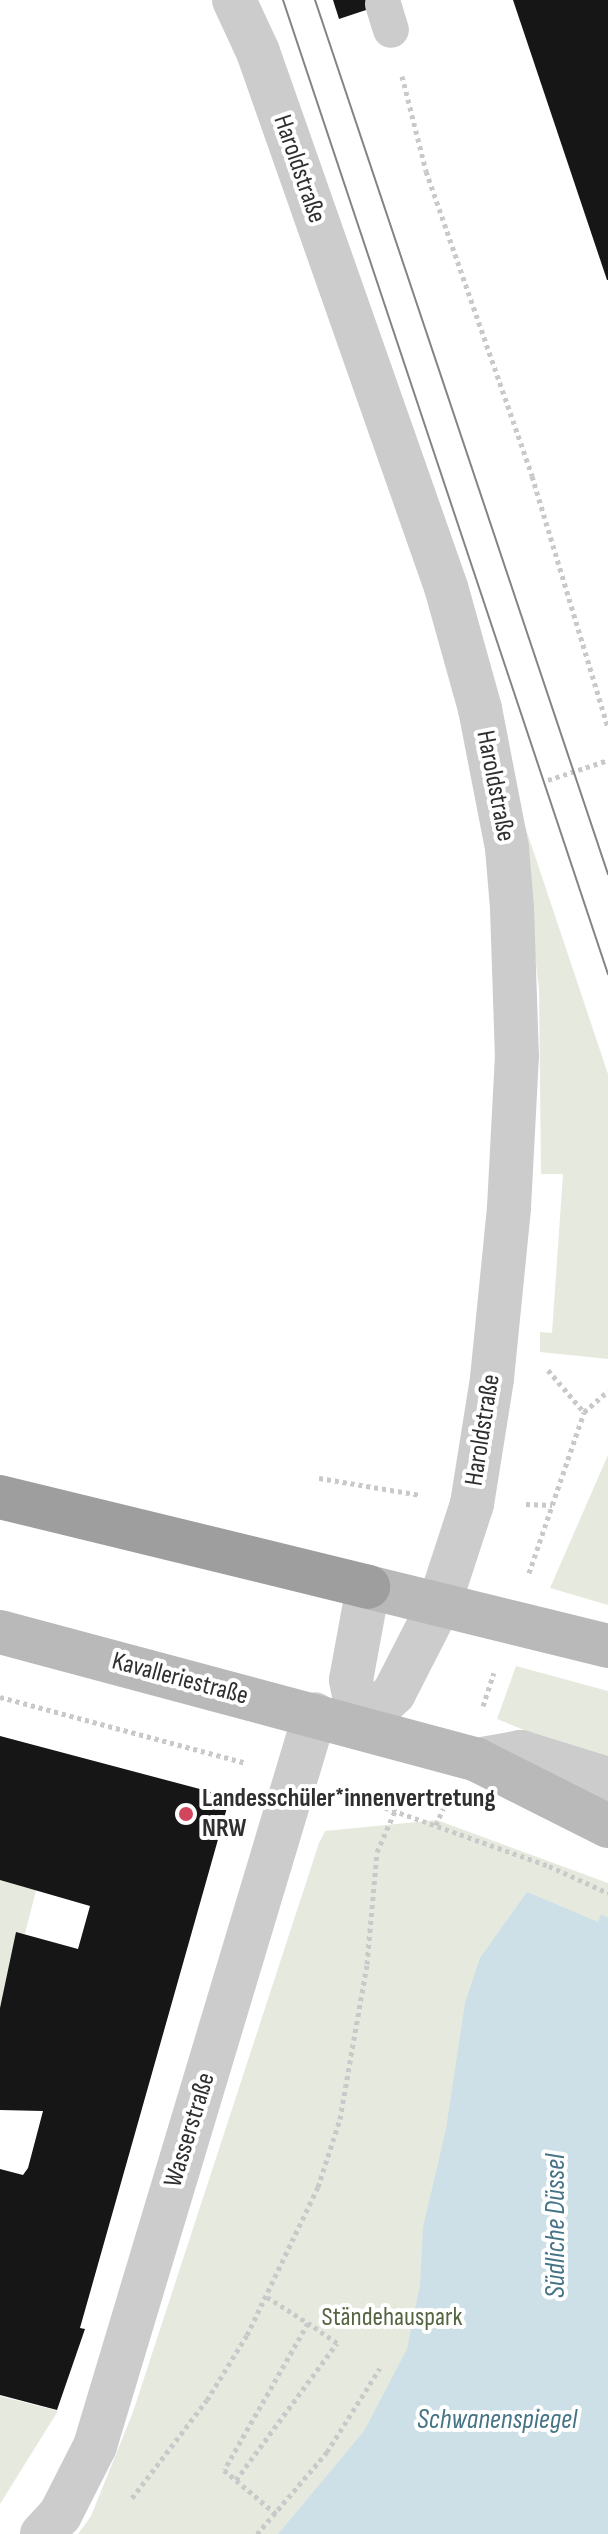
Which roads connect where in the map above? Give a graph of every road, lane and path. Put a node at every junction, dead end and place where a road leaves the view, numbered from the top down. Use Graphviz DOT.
graph roads {
  1 [pos="234,0"];
  2 [pos="387,17"];
  3 [pos="608,727"];
  4 [pos="608,760"];
  5 [pos="544,782"];
  6 [pos="544,1366"];
  7 [pos="584,1412"];
  8 [pos="0,1497"];
  9 [pos="368,1587"];
  10 [pos="439,1605"];
  11 [pos="0,1632"];
  12 [pos="608,1646"];
  13 [pos="0,1697"];
  14 [pos="315,1714"];
  15 [pos="360,1726"];
  16 [pos="477,1760"];
  17 [pos="296,1777"];
  18 [pos="608,1779"];
  19 [pos="395,1811"];
  20 [pos="608,1826"];
  21 [pos="608,1893"];
  22 [pos="267,2297"];
  23 [pos="308,2323"];
  24 [pos="380,2368"];
  25 [pos="236,2480"];
  26 [pos="127,2504"];
  27 [pos="276,2514"];
  28 [pos="42,2534"];
  29 [pos="257,2534"];
  1 -- 10 [label="street, Haroldstraße"];
  2 -- 3 [label="path"];
  4 -- 5 [label="path"];
  6 -- 7 [label="path"];
  8 -- 9 [label="highway"];
  9 -- 10 [label="main road"];
  9 -- 15 [label="street"];
  10 -- 12 [label="main road"];
  10 -- 15 [label="street, Haroldstraße"];
  11 -- 14 [label="main road, Kavalleriestraße"];
  13 -- 17 [label="path"];
  14 -- 15 [label="main road, Kavalleriestraße"];
  14 -- 17 [label="street, Wasserstraße"];
  15 -- 16 [label="main road"];
  16 -- 18 [label="street"];
  16 -- 20 [label="main road"];
  17 -- 19 [label="path"];
  17 -- 28 [label="street, Wasserstraße"];
  19 -- 21 [label="path"];
  19 -- 22 [label="path"];
  22 -- 23 [label="path"];
  22 -- 26 [label="path"];
  23 -- 25 [label="path"];
  23 -- 25 [label="path"];
  24 -- 27 [label="path"];
  25 -- 27 [label="path"];
  27 -- 29 [label="path"];
}
